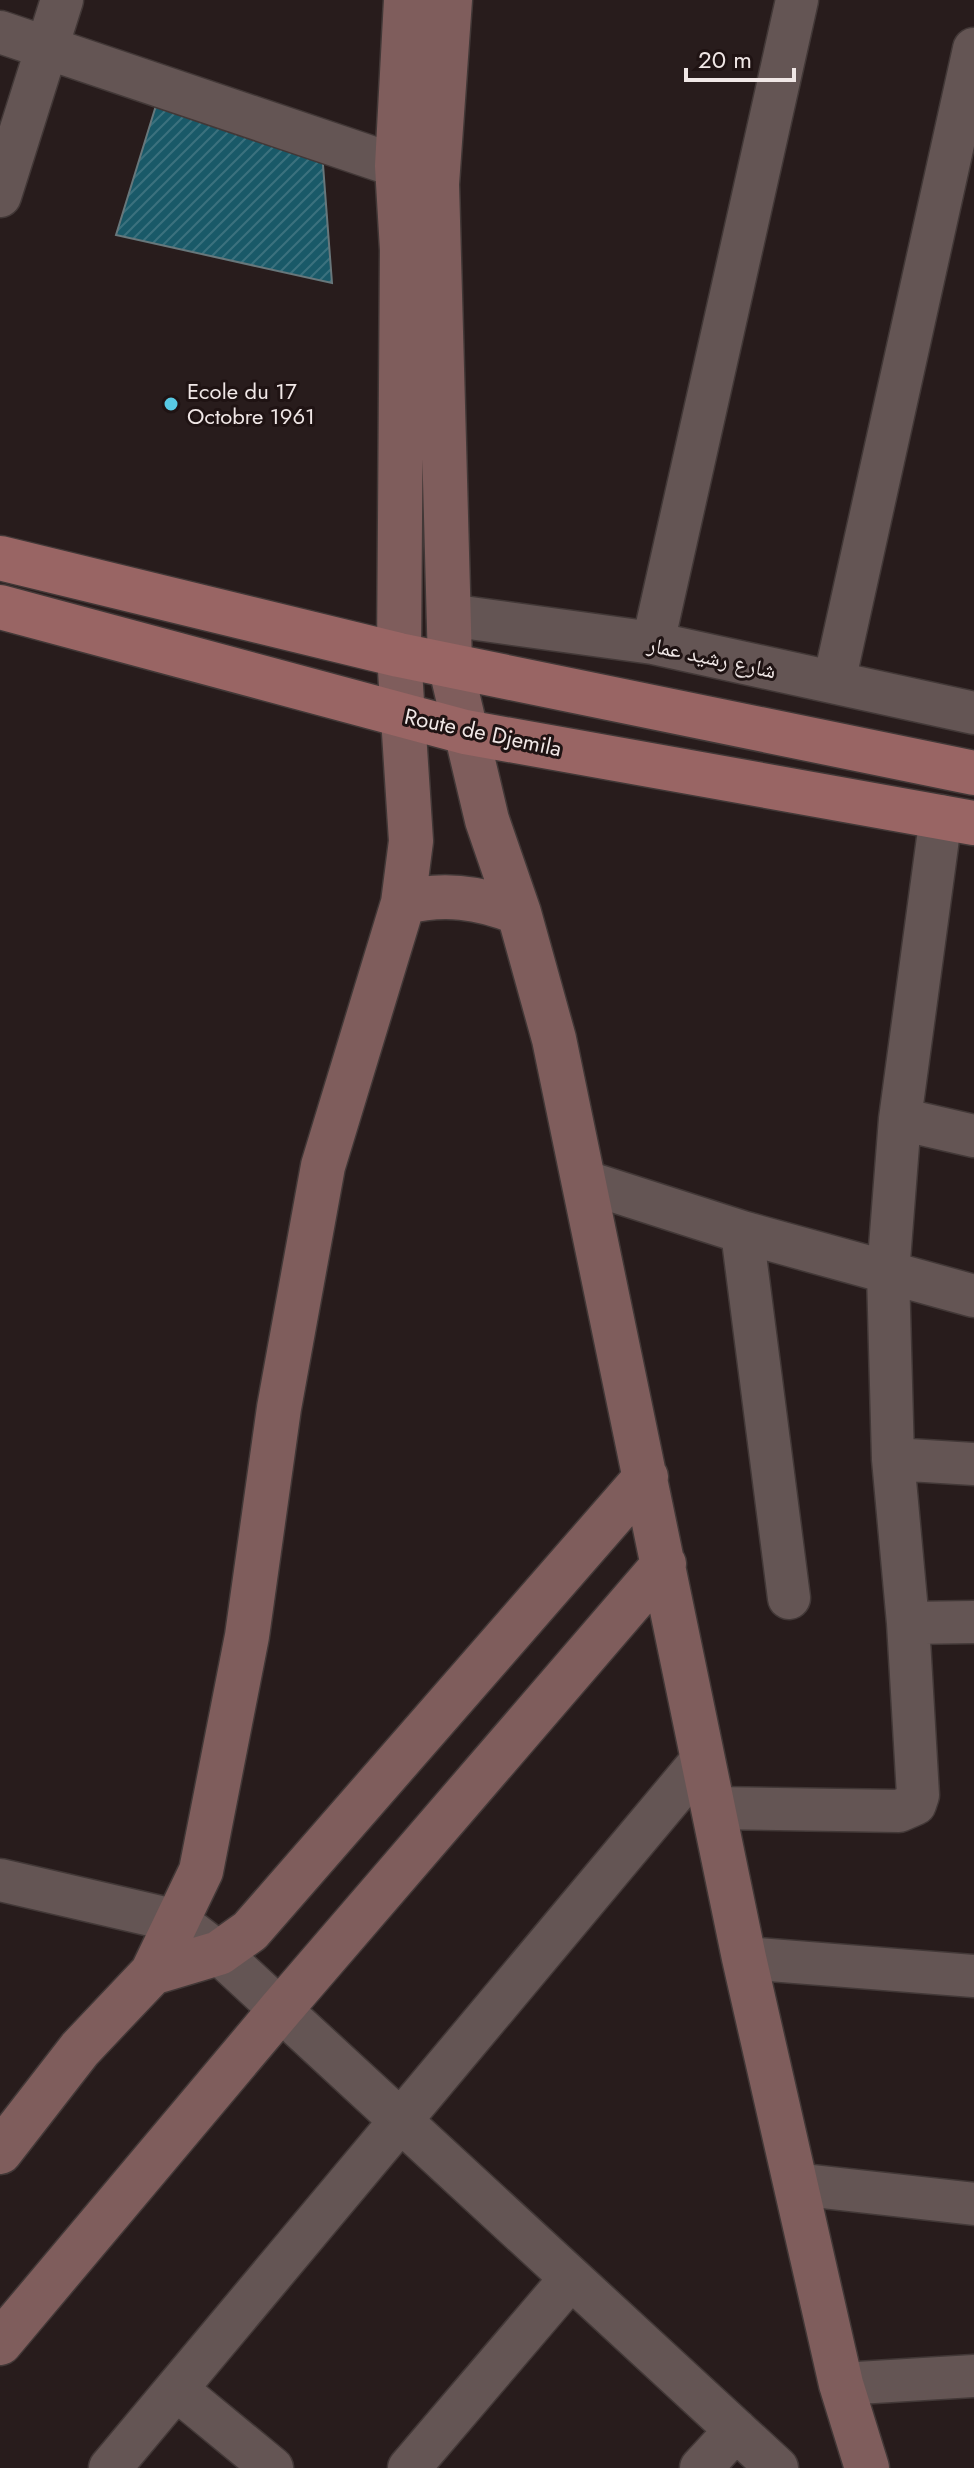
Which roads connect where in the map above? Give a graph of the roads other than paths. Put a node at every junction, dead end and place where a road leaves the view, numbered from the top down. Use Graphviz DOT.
graph roads {
  1 [pos="62,0"];
  2 [pos="406,0"];
  3 [pos="450,0"];
  4 [pos="797,0"];
  5 [pos="0,32"];
  6 [pos="46,48"];
  7 [pos="974,49"];
  8 [pos="397,166"];
  9 [pos="437,184"];
  10 [pos="0,196"];
  11 [pos="0,558"];
  12 [pos="0,607"];
  13 [pos="448,615"];
  14 [pos="653,643"];
  15 [pos="399,655"];
  16 [pos="450,664"];
  17 [pos="834,682"];
  18 [pos="974,713"];
  19 [pos="405,717"];
  20 [pos="465,732"];
  21 [pos="974,773"];
  22 [pos="957,820"];
  23 [pos="403,903"];
  24 [pos="519,913"];
  25 [pos="900,1119"];
  26 [pos="974,1136"];
  27 [pos="583,1181"];
  28 [pos="742,1232"];
  29 [pos="888,1273"];
  30 [pos="974,1296"];
  31 [pos="893,1459"];
  32 [pos="974,1464"];
  33 [pos="646,1477"];
  34 [pos="664,1564"];
  35 [pos="789,1598"];
  36 [pos="974,1622"];
  37 [pos="908,1623"];
  38 [pos="703,1759"];
  39 [pos="714,1808"];
  40 [pos="0,1880"];
  41 [pos="177,1921"];
  42 [pos="219,1953"];
  43 [pos="744,1958"];
  44 [pos="152,1973"];
  45 [pos="974,1976"];
  46 [pos="280,2010"];
  47 [pos="402,2122"];
  48 [pos="0,2152"];
  49 [pos="795,2184"];
  50 [pos="974,2204"];
  51 [pos="571,2278"];
  52 [pos="0,2343"];
  53 [pos="974,2376"];
  54 [pos="841,2384"];
  55 [pos="176,2389"];
  56 [pos="736,2430"];
  57 [pos="110,2468"];
  58 [pos="272,2468"];
  59 [pos="409,2468"];
  60 [pos="701,2468"];
  61 [pos="777,2468"];
  62 [pos="867,2468"];
  1 -- 6 [label="street"];
  2 -- 8 [label="street"];
  3 -- 9 [label="street"];
  4 -- 14 [label="street"];
  5 -- 6 [label="street"];
  6 -- 8 [label="street"];
  6 -- 10 [label="street"];
  7 -- 17 [label="street"];
  8 -- 9 [label="street"];
  8 -- 15 [label="street"];
  9 -- 13 [label="street"];
  11 -- 15 [label="main road"];
  12 -- 19 [label="main road, Route de Djemila"];
  13 -- 14 [label="street, شارع رشيد عمار"];
  13 -- 16 [label="street"];
  14 -- 17 [label="street, شارع رشيد عمار"];
  15 -- 16 [label="main road"];
  15 -- 19 [label="street"];
  16 -- 20 [label="street"];
  16 -- 21 [label="main road"];
  17 -- 18 [label="street, شارع رشيد عمار"];
  19 -- 20 [label="main road, Route de Djemila"];
  19 -- 23 [label="street"];
  20 -- 22 [label="main road, Route de Djemila"];
  20 -- 24 [label="street"];
  22 -- 25 [label="street"];
  23 -- 24 [label="street"];
  23 -- 41 [label="street"];
  24 -- 27 [label="street"];
  25 -- 26 [label="street"];
  25 -- 29 [label="street"];
  27 -- 28 [label="street"];
  27 -- 33 [label="street"];
  28 -- 29 [label="street"];
  28 -- 35 [label="street"];
  29 -- 30 [label="street"];
  29 -- 31 [label="street"];
  31 -- 32 [label="street"];
  31 -- 37 [label="street"];
  33 -- 34 [label="street"];
  33 -- 42 [label="street"];
  34 -- 38 [label="street"];
  34 -- 46 [label="street"];
  36 -- 37 [label="street"];
  37 -- 39 [label="street"];
  38 -- 39 [label="street"];
  38 -- 47 [label="street"];
  39 -- 43 [label="street"];
  40 -- 41 [label="street"];
  41 -- 42 [label="street"];
  41 -- 44 [label="street"];
  42 -- 44 [label="street"];
  42 -- 46 [label="street"];
  43 -- 45 [label="street"];
  43 -- 49 [label="street"];
  44 -- 48 [label="street"];
  46 -- 47 [label="street"];
  46 -- 52 [label="street"];
  47 -- 51 [label="street"];
  47 -- 55 [label="street"];
  49 -- 50 [label="street"];
  49 -- 54 [label="street"];
  51 -- 56 [label="street"];
  51 -- 59 [label="street"];
  53 -- 54 [label="street"];
  54 -- 62 [label="street"];
  55 -- 57 [label="street"];
  55 -- 58 [label="street"];
  56 -- 60 [label="street"];
  56 -- 61 [label="street"];
}
